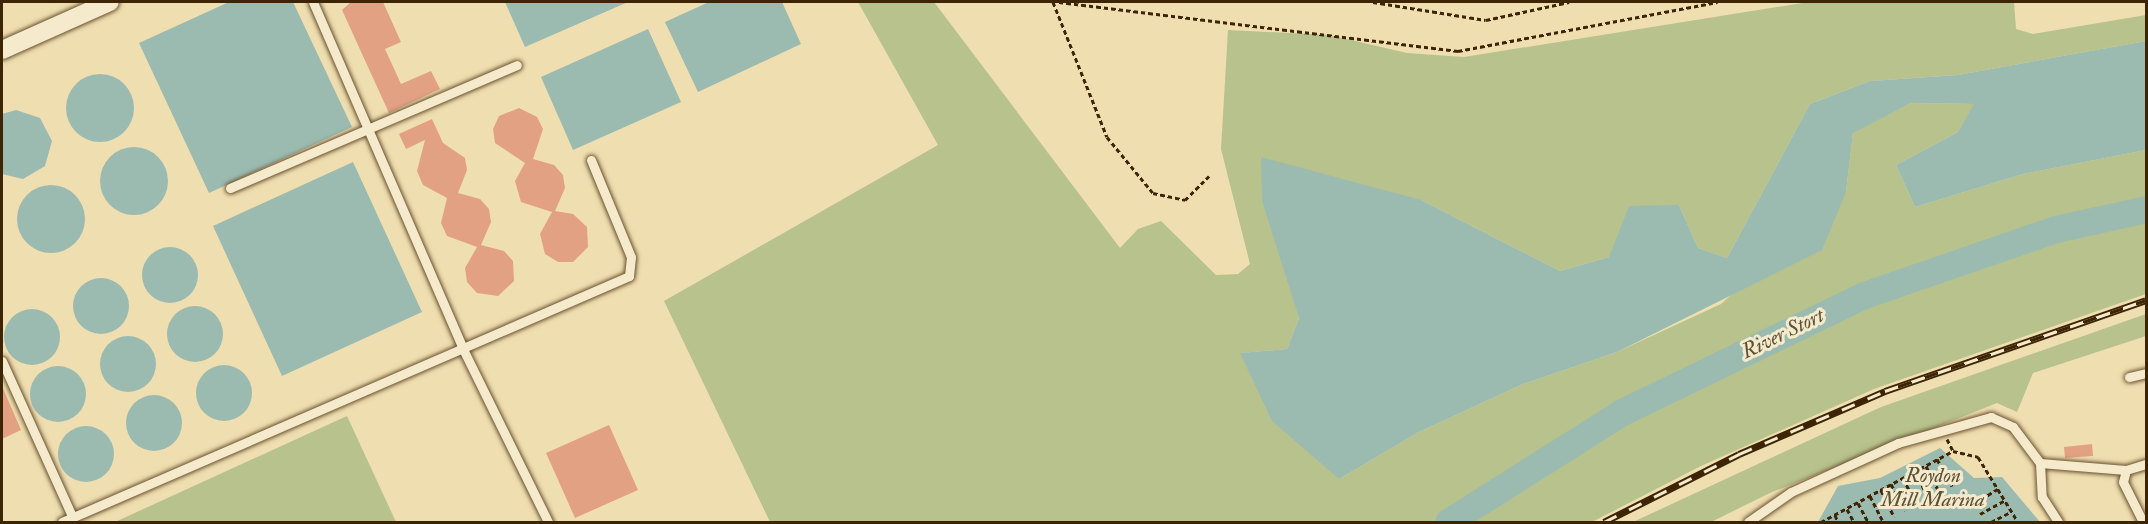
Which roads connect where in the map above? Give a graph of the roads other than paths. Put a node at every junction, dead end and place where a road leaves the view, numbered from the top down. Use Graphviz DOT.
graph roads {
  1 [pos="110,2"];
  2 [pos="313,2"];
  3 [pos="2,51"];
  4 [pos="517,65"];
  5 [pos="372,130"];
  6 [pos="591,160"];
  7 [pos="231,188"];
  8 [pos="463,349"];
  9 [pos="2,361"];
  10 [pos="2146,373"];
  11 [pos="2129,377"];
  12 [pos="2040,463"];
  13 [pos="2146,464"];
  14 [pos="2126,470"];
  15 [pos="73,518"];
  16 [pos="62,522"];
  17 [pos="549,522"];
  18 [pos="1748,522"];
  19 [pos="2058,522"];
  20 [pos="2143,522"];
  1 -- 3 [label="street"];
  2 -- 5 [label="lane"];
  4 -- 5 [label="lane"];
  5 -- 7 [label="lane"];
  5 -- 8 [label="lane"];
  6 -- 8 [label="lane"];
  8 -- 15 [label="lane"];
  8 -- 17 [label="lane"];
  9 -- 15 [label="lane"];
  10 -- 11 [label="lane"];
  12 -- 14 [label="lane"];
  12 -- 18 [label="lane"];
  12 -- 19 [label="lane"];
  13 -- 14 [label="lane"];
  14 -- 20 [label="lane"];
  15 -- 16 [label="lane"];
}
